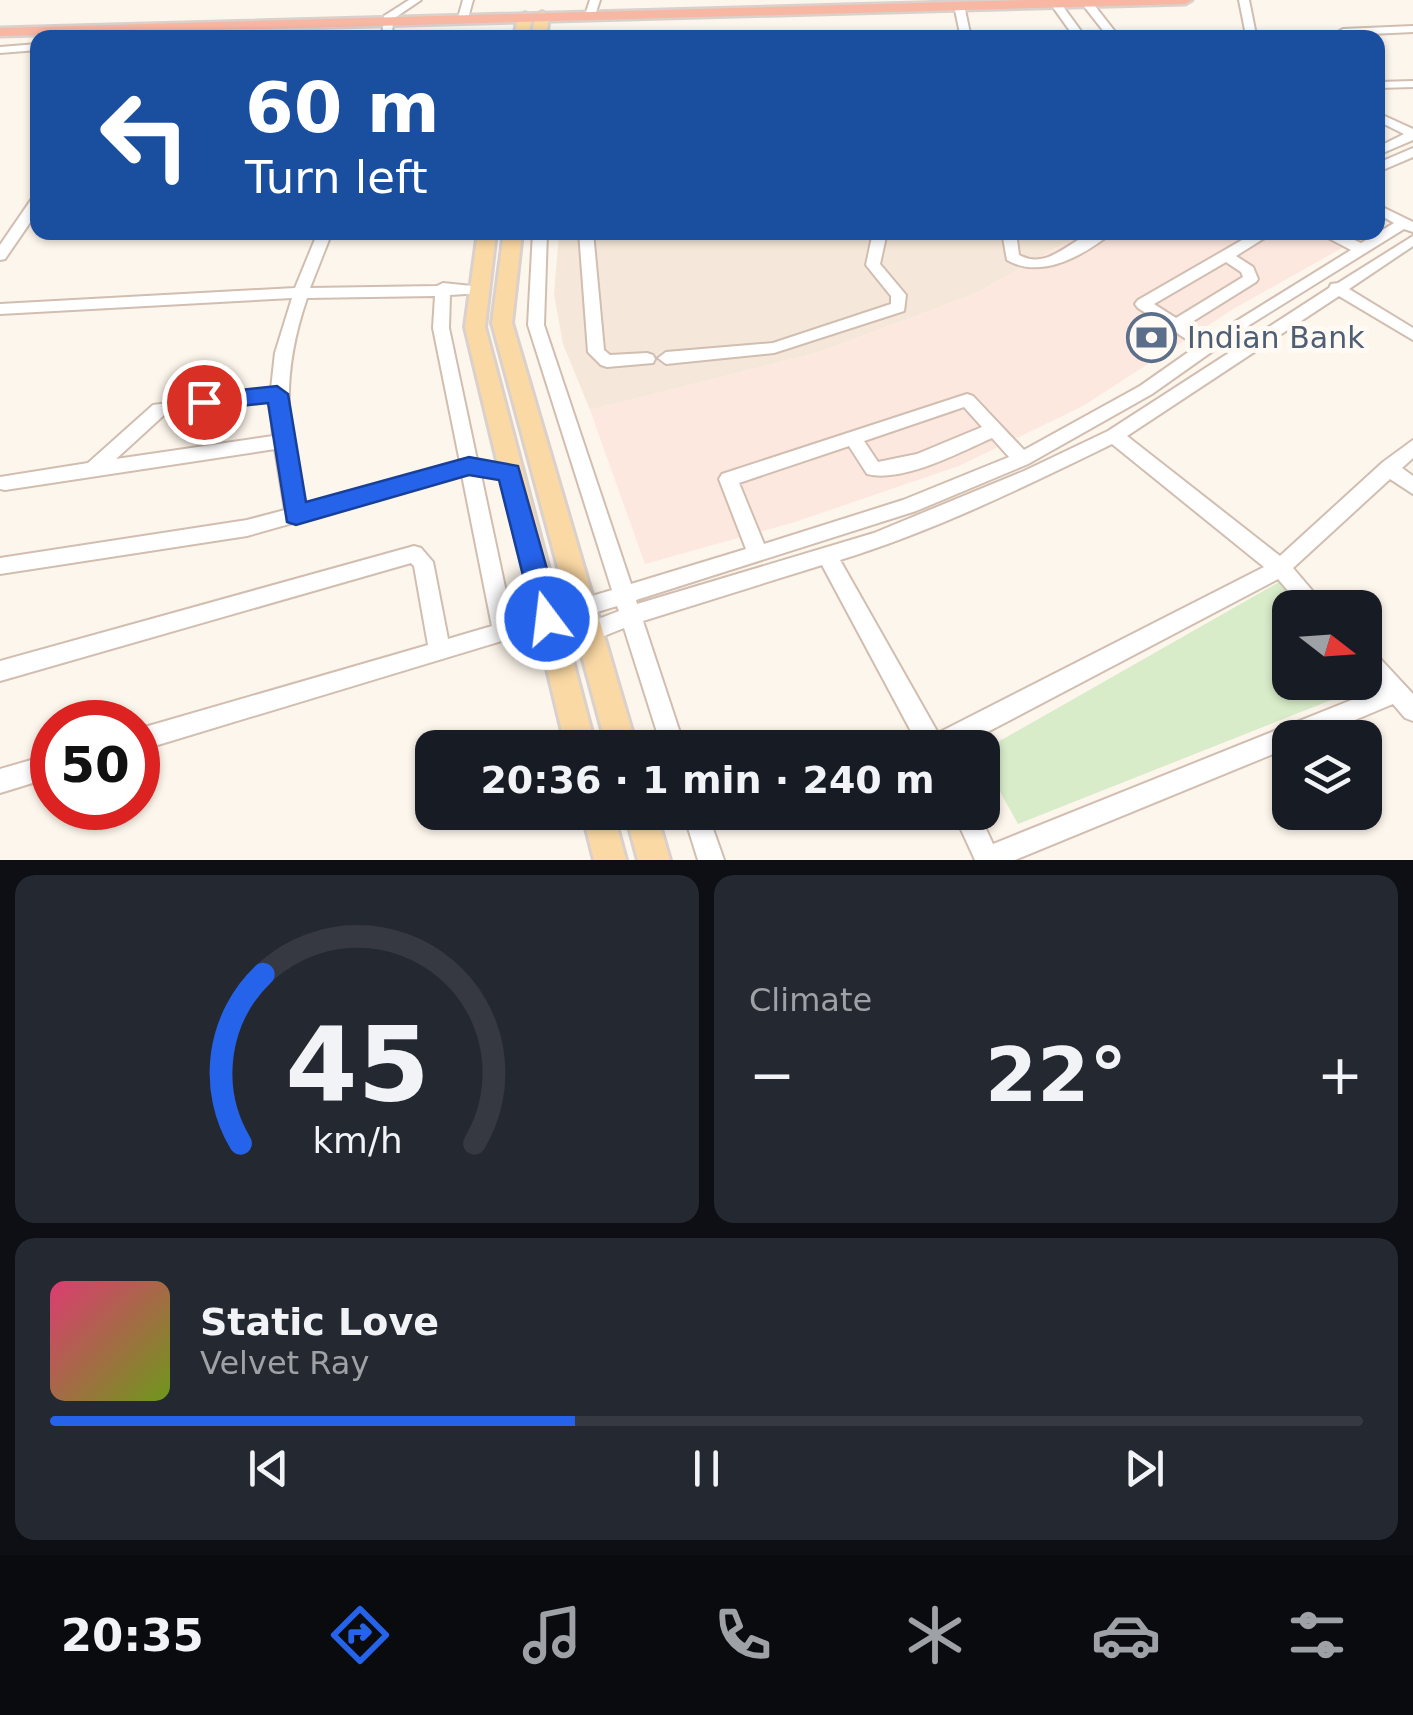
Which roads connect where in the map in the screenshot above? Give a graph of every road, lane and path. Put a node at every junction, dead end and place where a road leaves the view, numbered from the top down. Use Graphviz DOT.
graph roads {
  1 [pos="416,0"];
  2 [pos="468,0"];
  3 [pos="1186,0"];
  4 [pos="1244,0"];
  5 [pos="977,2"];
  6 [pos="1086,2"];
  7 [pos="1055,3"];
  8 [pos="959,5"];
  9 [pos="592,8"];
  10 [pos="542,16"];
  11 [pos="524,17"];
  12 [pos="462,18"];
  13 [pos="387,29"];
  14 [pos="1413,29"];
  15 [pos="323,30"];
  16 [pos="522,30"];
  17 [pos="540,30"];
  18 [pos="964,30"];
  19 [pos="1075,30"];
  20 [pos="1108,30"];
  21 [pos="1252,30"];
  22 [pos="1385,30"];
  23 [pos="0,32"];
  24 [pos="30,33"];
  25 [pos="30,47"];
  26 [pos="0,50"];
  27 [pos="1413,84"];
  28 [pos="1385,86"];
  29 [pos="1385,121"];
  30 [pos="1413,135"];
  31 [pos="1385,148"];
  32 [pos="1413,152"];
  33 [pos="1385,165"];
  34 [pos="1385,205"];
  35 [pos="30,212"];
  36 [pos="1385,213"];
  37 [pos="30,224"];
  38 [pos="21,225"];
  39 [pos="1411,227"];
  40 [pos="1385,239"];
  41 [pos="322,240"];
  42 [pos="486,240"];
  43 [pos="512,240"];
  44 [pos="540,240"];
  45 [pos="587,240"];
  46 [pos="879,240"];
  47 [pos="1009,240"];
  48 [pos="1089,240"];
  49 [pos="1253,240"];
  50 [pos="1342,240"];
  51 [pos="1382,240"];
  52 [pos="1362,249"];
  53 [pos="0,256"];
  54 [pos="1226,256"];
  55 [pos="1336,287"];
  56 [pos="444,288"];
  57 [pos="477,290"];
  58 [pos="301,293"];
  59 [pos="0,308"];
  60 [pos="1175,325"];
  61 [pos="1413,335"];
  62 [pos="1210,346"];
  63 [pos="666,358"];
  64 [pos="647,360"];
  65 [pos="277,394"];
  66 [pos="994,429"];
  67 [pos="1114,436"];
  68 [pos="281,440"];
  69 [pos="854,440"];
  70 [pos="1413,447"];
  71 [pos="1022,459"];
  72 [pos="469,466"];
  73 [pos="1390,468"];
  74 [pos="93,469"];
  75 [pos="510,473"];
  76 [pos="6,482"];
  77 [pos="1413,487"];
  78 [pos="296,515"];
  79 [pos="758,554"];
  80 [pos="828,557"];
  81 [pos="0,566"];
  82 [pos="1280,568"];
  83 [pos="1300,590"];
  84 [pos="621,592"];
  85 [pos="632,615"];
  86 [pos="547,619"];
  87 [pos="585,620"];
  88 [pos="504,632"];
  89 [pos="554,646"];
  90 [pos="440,651"];
  91 [pos="0,671"];
  92 [pos="1382,676"];
  93 [pos="1405,701"];
  94 [pos="575,730"];
  95 [pos="617,730"];
  96 [pos="668,730"];
  97 [pos="923,730"];
  98 [pos="968,730"];
  99 [pos="160,734"];
  100 [pos="30,772"];
  101 [pos="0,781"];
  102 [pos="602,830"];
  103 [pos="645,830"];
  104 [pos="701,830"];
  105 [pos="974,830"];
  106 [pos="988,859"];
  107 [pos="610,860"];
  108 [pos="654,860"];
  109 [pos="711,860"];
  1 -- 13 [label="street"];
  2 -- 12 [label="street"];
  3 -- 6 [label="highway"];
  4 -- 21 [label="street"];
  5 -- 7 [label="highway"];
  5 -- 8 [label="highway"];
  6 -- 7 [label="highway"];
  6 -- 20 [label="street"];
  7 -- 19 [label="street"];
  8 -- 9 [label="highway"];
  8 -- 18 [label="street"];
  9 -- 10 [label="highway"];
  10 -- 11 [label="highway"];
  10 -- 17 [label="main road"];
  11 -- 12 [label="highway"];
  11 -- 16 [label="main road"];
  12 -- 13 [label="highway"];
  13 -- 15 [label="highway"];
  14 -- 22 [label="street"];
  23 -- 24 [label="highway"];
  25 -- 26 [label="street"];
  27 -- 28 [label="street"];
  29 -- 30 [label="street"];
  30 -- 31 [label="street"];
  32 -- 33 [label="street"];
  34 -- 39 [label="street"];
  35 -- 38 [label="street"];
  36 -- 39 [label="street"];
  37 -- 38 [label="street"];
  38 -- 53 [label="street"];
  39 -- 40 [label="street"];
  39 -- 55 [label="street"];
  41 -- 58 [label="street"];
  42 -- 57 [label="main road"];
  43 -- 87 [label="main road"];
  44 -- 84 [label="street"];
  45 -- 64 [label="street"];
  46 -- 63 [label="street"];
  47 -- 48 [label="street"];
  49 -- 54 [label="street"];
  50 -- 52 [label="street"];
  51 -- 52 [label="street"];
  52 -- 62 [label="street"];
  54 -- 60 [label="street"];
  54 -- 60 [label="street"];
  55 -- 61 [label="street"];
  55 -- 67 [label="street"];
  56 -- 57 [label="street"];
  56 -- 58 [label="street"];
  56 -- 72 [label="street"];
  57 -- 75 [label="main road"];
  58 -- 59 [label="street"];
  58 -- 65 [label="street"];
  60 -- 62 [label="street"];
  62 -- 71 [label="street"];
  65 -- 68 [label="street"];
  65 -- 74 [label="street"];
  66 -- 69 [label="street"];
  66 -- 69 [label="street"];
  66 -- 71 [label="street"];
  67 -- 80 [label="street"];
  67 -- 82 [label="street"];
  68 -- 74 [label="street"];
  68 -- 78 [label="street"];
  69 -- 79 [label="street"];
  70 -- 73 [label="street"];
  71 -- 79 [label="street"];
  72 -- 75 [label="street"];
  72 -- 78 [label="street"];
  72 -- 88 [label="street"];
  73 -- 77 [label="street"];
  73 -- 82 [label="street"];
  74 -- 76 [label="street"];
  75 -- 86 [label="main road"];
  78 -- 81 [label="street"];
  79 -- 84 [label="street"];
  80 -- 85 [label="street"];
  80 -- 97 [label="street"];
  82 -- 83 [label="street"];
  82 -- 98 [label="street"];
  84 -- 85 [label="street"];
  84 -- 87 [label="street"];
  85 -- 87 [label="street"];
  85 -- 96 [label="street"];
  86 -- 87 [label="street"];
  86 -- 88 [label="street"];
  86 -- 89 [label="main road"];
  87 -- 89 [label="street"];
  87 -- 95 [label="main road"];
  88 -- 90 [label="street"];
  89 -- 94 [label="main road"];
  90 -- 91 [label="street"];
  90 -- 99 [label="street"];
  92 -- 93 [label="street"];
  93 -- 106 [label="street"];
  100 -- 101 [label="street"];
  102 -- 107 [label="main road"];
  103 -- 108 [label="main road"];
  104 -- 109 [label="street"];
  105 -- 106 [label="street"];
}
